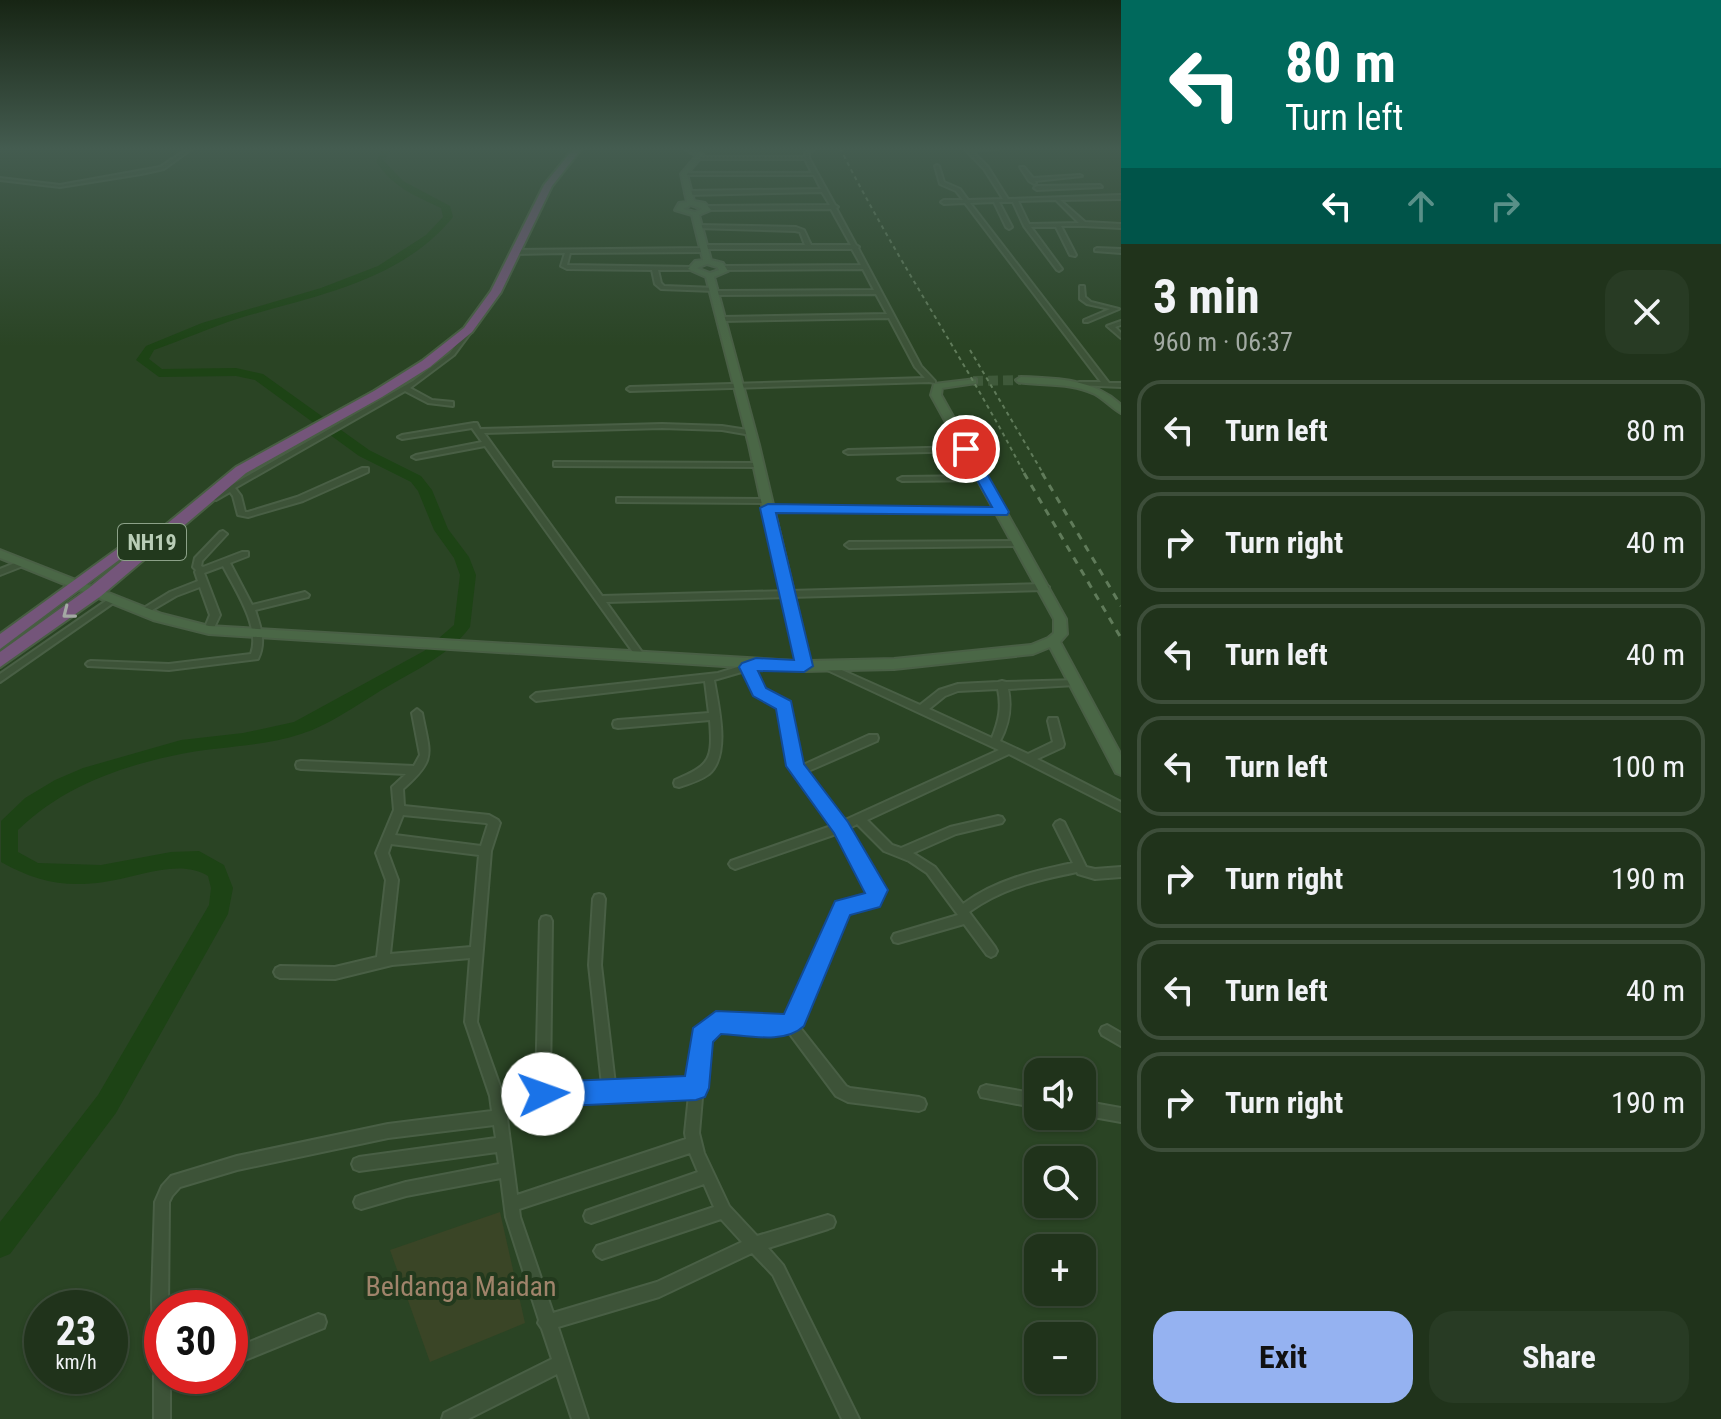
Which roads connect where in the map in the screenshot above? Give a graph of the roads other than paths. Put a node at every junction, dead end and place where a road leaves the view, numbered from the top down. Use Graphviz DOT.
graph roads {
  1 [pos="522,214"];
  2 [pos="534,214"];
  3 [pos="695,214"];
  4 [pos="839,214"];
  5 [pos="976,214"];
  6 [pos="1002,214"];
  7 [pos="1019,214"];
  8 [pos="1073,214"];
  9 [pos="1084,224"];
  10 [pos="1027,226"];
  11 [pos="1058,226"];
  12 [pos="1121,226"];
  13 [pos="698,227"];
  14 [pos="1009,227"];
  15 [pos="748,228"];
  16 [pos="753,247"];
  17 [pos="809,247"];
  18 [pos="856,247"];
  19 [pos="704,249"];
  20 [pos="1097,250"];
  21 [pos="568,251"];
  22 [pos="1121,251"];
  23 [pos="515,252"];
  24 [pos="1073,255"];
  25 [pos="707,262"];
  26 [pos="866,267"];
  27 [pos="724,268"];
  28 [pos="655,269"];
  29 [pos="692,269"];
  30 [pos="1059,269"];
  31 [pos="710,276"];
  32 [pos="1082,287"];
  33 [pos="714,291"];
  34 [pos="879,292"];
  35 [pos="1118,308"];
  36 [pos="890,316"];
  37 [pos="722,319"];
  38 [pos="1086,321"];
  39 [pos="1121,323"];
  40 [pos="472,326"];
  41 [pos="1121,336"];
  42 [pos="1021,380"];
  43 [pos="973,381"];
  44 [pos="934,383"];
  45 [pos="1079,384"];
  46 [pos="1106,384"];
  47 [pos="1121,385"];
  48 [pos="739,387"];
  49 [pos="405,388"];
  50 [pos="630,389"];
  51 [pos="450,404"];
  52 [pos="1121,410"];
  53 [pos="338,416"];
  54 [pos="480,431"];
  55 [pos="308,432"];
  56 [pos="751,433"];
  57 [pos="402,437"];
  58 [pos="488,443"];
  59 [pos="966,449"];
  60 [pos="848,452"];
  61 [pos="416,457"];
  62 [pos="557,464"];
  63 [pos="758,465"];
  64 [pos="365,470"];
  65 [pos="983,478"];
  66 [pos="902,479"];
  67 [pos="231,488"];
  68 [pos="620,500"];
  69 [pos="767,504"];
  70 [pos="1002,512"];
  71 [pos="174,524"];
  72 [pos="223,534"];
  73 [pos="1019,544"];
  74 [pos="849,545"];
  75 [pos="0,554"];
  76 [pos="245,554"];
  77 [pos="225,562"];
  78 [pos="20,564"];
  79 [pos="202,570"];
  80 [pos="0,572"];
  81 [pos="202,583"];
  82 [pos="77,587"];
  83 [pos="1045,587"];
  84 [pos="95,592"];
  85 [pos="788,592"];
  86 [pos="305,595"];
  87 [pos="113,599"];
  88 [pos="598,599"];
  89 [pos="248,609"];
  90 [pos="144,611"];
  91 [pos="209,630"];
  92 [pos="259,633"];
  93 [pos="1053,641"];
  94 [pos="0,643"];
  95 [pos="641,657"];
  96 [pos="0,661"];
  97 [pos="91,664"];
  98 [pos="752,666"];
  99 [pos="804,666"];
  100 [pos="826,666"];
  101 [pos="709,677"];
  102 [pos="0,679"];
  103 [pos="1075,682"];
  104 [pos="1002,684"];
  105 [pos="536,697"];
  106 [pos="921,710"];
  107 [pos="417,713"];
  108 [pos="714,716"];
  109 [pos="1053,721"];
  110 [pos="618,724"];
  111 [pos="873,738"];
  112 [pos="994,744"];
  113 [pos="1008,750"];
  114 [pos="1027,759"];
  115 [pos="301,765"];
  116 [pos="1121,769"];
  117 [pos="417,770"];
  118 [pos="799,771"];
  119 [pos="679,783"];
  120 [pos="1121,807"];
  121 [pos="399,810"];
  122 [pos="859,819"];
  123 [pos="998,820"];
  124 [pos="1060,825"];
  125 [pos="841,827"];
  126 [pos="387,839"];
  127 [pos="485,851"];
  128 [pos="902,853"];
  129 [pos="735,864"];
  130 [pos="1078,867"];
  131 [pos="1121,872"];
  132 [pos="599,899"];
  133 [pos="964,914"];
  134 [pos="546,921"];
  135 [pos="898,938"];
  136 [pos="991,951"];
  137 [pos="476,952"];
  138 [pos="383,961"];
  139 [pos="280,972"];
  140 [pos="790,1024"];
  141 [pos="1107,1031"];
  142 [pos="1121,1040"];
  143 [pos="696,1088"];
  144 [pos="609,1091"];
  145 [pos="986,1092"];
  146 [pos="543,1094"];
  147 [pos="497,1096"];
  148 [pos="1024,1099"];
  149 [pos="919,1104"];
  150 [pos="1096,1111"];
  151 [pos="1121,1115"];
  152 [pos="500,1117"];
  153 [pos="504,1144"];
  154 [pos="694,1144"];
  155 [pos="359,1164"];
  156 [pos="507,1170"];
  157 [pos="706,1176"];
  158 [pos="361,1202"];
  159 [pos="512,1204"];
  160 [pos="724,1211"];
  161 [pos="591,1216"];
  162 [pos="828,1222"];
  163 [pos="753,1245"];
  164 [pos="602,1251"];
  165 [pos="162,1290"];
  166 [pos="318,1322"];
  167 [pos="546,1323"];
  168 [pos="248,1351"];
  169 [pos="560,1364"];
  170 [pos="162,1394"];
  171 [pos="162,1419"];
  172 [pos="450,1419"];
  173 [pos="580,1419"];
  174 [pos="851,1419"];
  1 -- 53 [label="highway, NH19"];
  2 -- 23 [label="highway, NH19"];
  3 -- 13 [label="street"];
  4 -- 18 [label="street"];
  5 -- 46 [label="street"];
  6 -- 14 [label="street"];
  7 -- 10 [label="street"];
  8 -- 9 [label="street"];
  9 -- 11 [label="street"];
  9 -- 12 [label="street"];
  10 -- 11 [label="street"];
  10 -- 30 [label="street"];
  11 -- 24 [label="street"];
  13 -- 15 [label="street"];
  13 -- 19 [label="street"];
  15 -- 16 [label="street"];
  15 -- 17 [label="street"];
  16 -- 17 [label="street"];
  16 -- 19 [label="street"];
  17 -- 18 [label="street"];
  18 -- 26 [label="street"];
  19 -- 21 [label="street"];
  19 -- 25 [label="street"];
  20 -- 22 [label="street"];
  21 -- 23 [label="street"];
  21 -- 28 [label="street"];
  23 -- 40 [label="highway, NH19"];
  25 -- 27 [label="street"];
  25 -- 29 [label="street"];
  26 -- 27 [label="street"];
  26 -- 34 [label="street"];
  27 -- 31 [label="street"];
  28 -- 29 [label="street"];
  28 -- 33 [label="street"];
  29 -- 31 [label="street"];
  31 -- 33 [label="street"];
  32 -- 35 [label="street"];
  33 -- 34 [label="street"];
  33 -- 37 [label="street"];
  34 -- 36 [label="street"];
  35 -- 38 [label="street"];
  36 -- 37 [label="street"];
  36 -- 44 [label="street"];
  37 -- 48 [label="street"];
  39 -- 41 [label="street"];
  40 -- 49 [label="street"];
  40 -- 53 [label="highway, NH19"];
  42 -- 45 [label="street"];
  43 -- 44 [label="street"];
  44 -- 48 [label="street"];
  44 -- 59 [label="street"];
  45 -- 46 [label="street"];
  45 -- 52 [label="street"];
  46 -- 47 [label="street"];
  48 -- 50 [label="street"];
  48 -- 56 [label="street"];
  49 -- 51 [label="street"];
  49 -- 53 [label="street"];
  53 -- 55 [label="highway, NH19"];
  54 -- 56 [label="street"];
  54 -- 57 [label="street"];
  54 -- 58 [label="street"];
  55 -- 67 [label="street"];
  55 -- 71 [label="highway, NH19"];
  55 -- 82 [label="highway, NH19"];
  56 -- 63 [label="street"];
  58 -- 61 [label="street"];
  58 -- 88 [label="street"];
  59 -- 60 [label="street"];
  59 -- 65 [label="street"];
  62 -- 63 [label="street"];
  63 -- 69 [label="street"];
  64 -- 67 [label="street"];
  65 -- 66 [label="street"];
  65 -- 70 [label="street"];
  67 -- 71 [label="street"];
  68 -- 69 [label="street"];
  69 -- 70 [label="street"];
  69 -- 85 [label="street"];
  70 -- 73 [label="street"];
  71 -- 84 [label="highway, NH19"];
  72 -- 79 [label="street"];
  73 -- 74 [label="street"];
  73 -- 83 [label="street"];
  75 -- 78 [label="street"];
  76 -- 77 [label="street"];
  77 -- 79 [label="street"];
  77 -- 89 [label="street"];
  78 -- 80 [label="street"];
  78 -- 82 [label="street"];
  79 -- 81 [label="street"];
  81 -- 90 [label="street"];
  81 -- 91 [label="street"];
  82 -- 84 [label="street"];
  82 -- 94 [label="highway, NH19"];
  83 -- 85 [label="street"];
  83 -- 93 [label="street"];
  84 -- 87 [label="street"];
  84 -- 96 [label="highway, NH19, one-way"];
  85 -- 88 [label="street"];
  85 -- 99 [label="street"];
  86 -- 89 [label="street"];
  87 -- 90 [label="street"];
  87 -- 102 [label="street"];
  88 -- 95 [label="street"];
  89 -- 92 [label="street"];
  90 -- 91 [label="street"];
  91 -- 92 [label="street"];
  92 -- 95 [label="street"];
  92 -- 97 [label="street"];
  93 -- 100 [label="street"];
  93 -- 103 [label="street"];
  95 -- 98 [label="street"];
  98 -- 99 [label="street"];
  98 -- 101 [label="street"];
  98 -- 118 [label="street"];
  99 -- 100 [label="street"];
  100 -- 106 [label="street"];
  101 -- 105 [label="street"];
  101 -- 108 [label="street"];
  103 -- 104 [label="street"];
  103 -- 116 [label="street"];
  104 -- 106 [label="street"];
  104 -- 112 [label="street"];
  106 -- 112 [label="street"];
  107 -- 117 [label="street"];
  108 -- 110 [label="street"];
  108 -- 119 [label="street"];
  109 -- 114 [label="street"];
  111 -- 118 [label="street"];
  112 -- 113 [label="street"];
  113 -- 114 [label="street"];
  113 -- 122 [label="street"];
  114 -- 120 [label="street"];
  115 -- 117 [label="street"];
  117 -- 121 [label="street"];
  118 -- 125 [label="street"];
  121 -- 126 [label="street"];
  121 -- 127 [label="street"];
  122 -- 125 [label="street"];
  122 -- 128 [label="street"];
  123 -- 128 [label="street"];
  124 -- 130 [label="street"];
  125 -- 129 [label="street"];
  125 -- 140 [label="street"];
  126 -- 127 [label="street"];
  126 -- 138 [label="street"];
  127 -- 137 [label="street"];
  128 -- 133 [label="street"];
  130 -- 131 [label="street"];
  130 -- 133 [label="street"];
  132 -- 144 [label="street"];
  133 -- 135 [label="street"];
  133 -- 136 [label="street"];
  134 -- 146 [label="street"];
  137 -- 138 [label="street"];
  137 -- 147 [label="street"];
  138 -- 139 [label="street"];
  140 -- 143 [label="street"];
  140 -- 149 [label="street"];
  141 -- 142 [label="street"];
  143 -- 144 [label="street"];
  143 -- 154 [label="street"];
  144 -- 146 [label="street"];
  145 -- 148 [label="street"];
  146 -- 147 [label="street"];
  147 -- 152 [label="street"];
  150 -- 151 [label="street"];
  152 -- 153 [label="street"];
  152 -- 165 [label="street"];
  153 -- 155 [label="street"];
  153 -- 156 [label="street"];
  154 -- 157 [label="street"];
  154 -- 159 [label="street"];
  156 -- 158 [label="street"];
  156 -- 159 [label="street"];
  157 -- 160 [label="street"];
  157 -- 161 [label="street"];
  159 -- 167 [label="street"];
  160 -- 163 [label="street"];
  160 -- 164 [label="street"];
  162 -- 163 [label="street"];
  163 -- 167 [label="street"];
  163 -- 174 [label="street"];
  166 -- 168 [label="street"];
  167 -- 169 [label="street"];
  169 -- 172 [label="street"];
  169 -- 173 [label="street"];
  170 -- 171 [label="street"];
}
